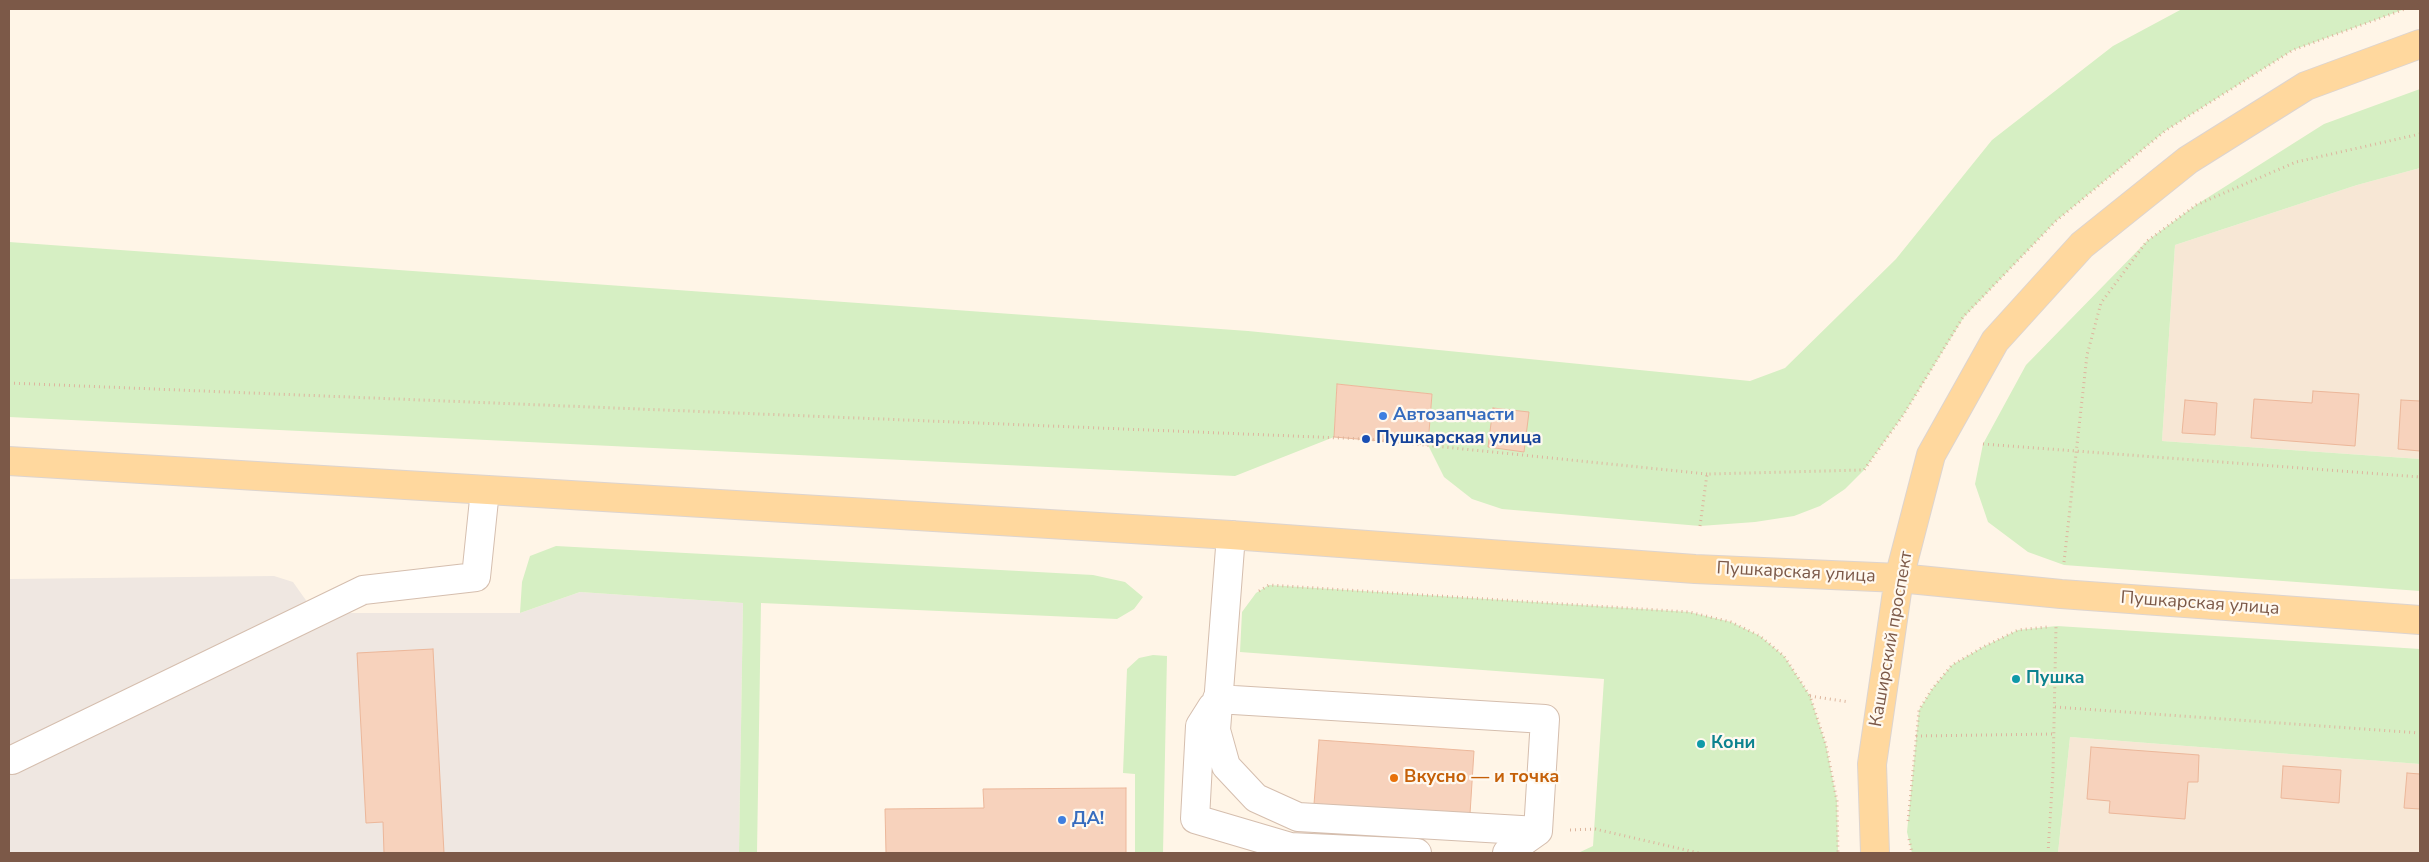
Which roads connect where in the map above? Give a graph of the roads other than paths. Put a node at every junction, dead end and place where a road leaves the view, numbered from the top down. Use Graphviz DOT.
graph roads {
  1 [pos="2420,44"];
  2 [pos="9,462"];
  3 [pos="485,490"];
  4 [pos="1231,535"];
  5 [pos="1899,578"];
  6 [pos="2420,620"];
  7 [pos="1217,699"];
  8 [pos="12,760"];
  9 [pos="1538,831"];
  10 [pos="1417,853"];
  11 [pos="1507,853"];
  12 [pos="1875,853"];
  1 -- 5 [label="main road, Каширский проспект"];
  2 -- 3 [label="main road, Пушкарская улица"];
  3 -- 4 [label="main road, Пушкарская улица"];
  3 -- 8 [label="lane"];
  4 -- 5 [label="main road, Пушкарская улица"];
  4 -- 7 [label="lane"];
  5 -- 6 [label="main road, Пушкарская улица"];
  5 -- 12 [label="main road, Каширский проспект"];
  7 -- 9 [label="lane"];
  7 -- 9 [label="lane"];
  7 -- 10 [label="lane"];
  9 -- 11 [label="lane"];
}
